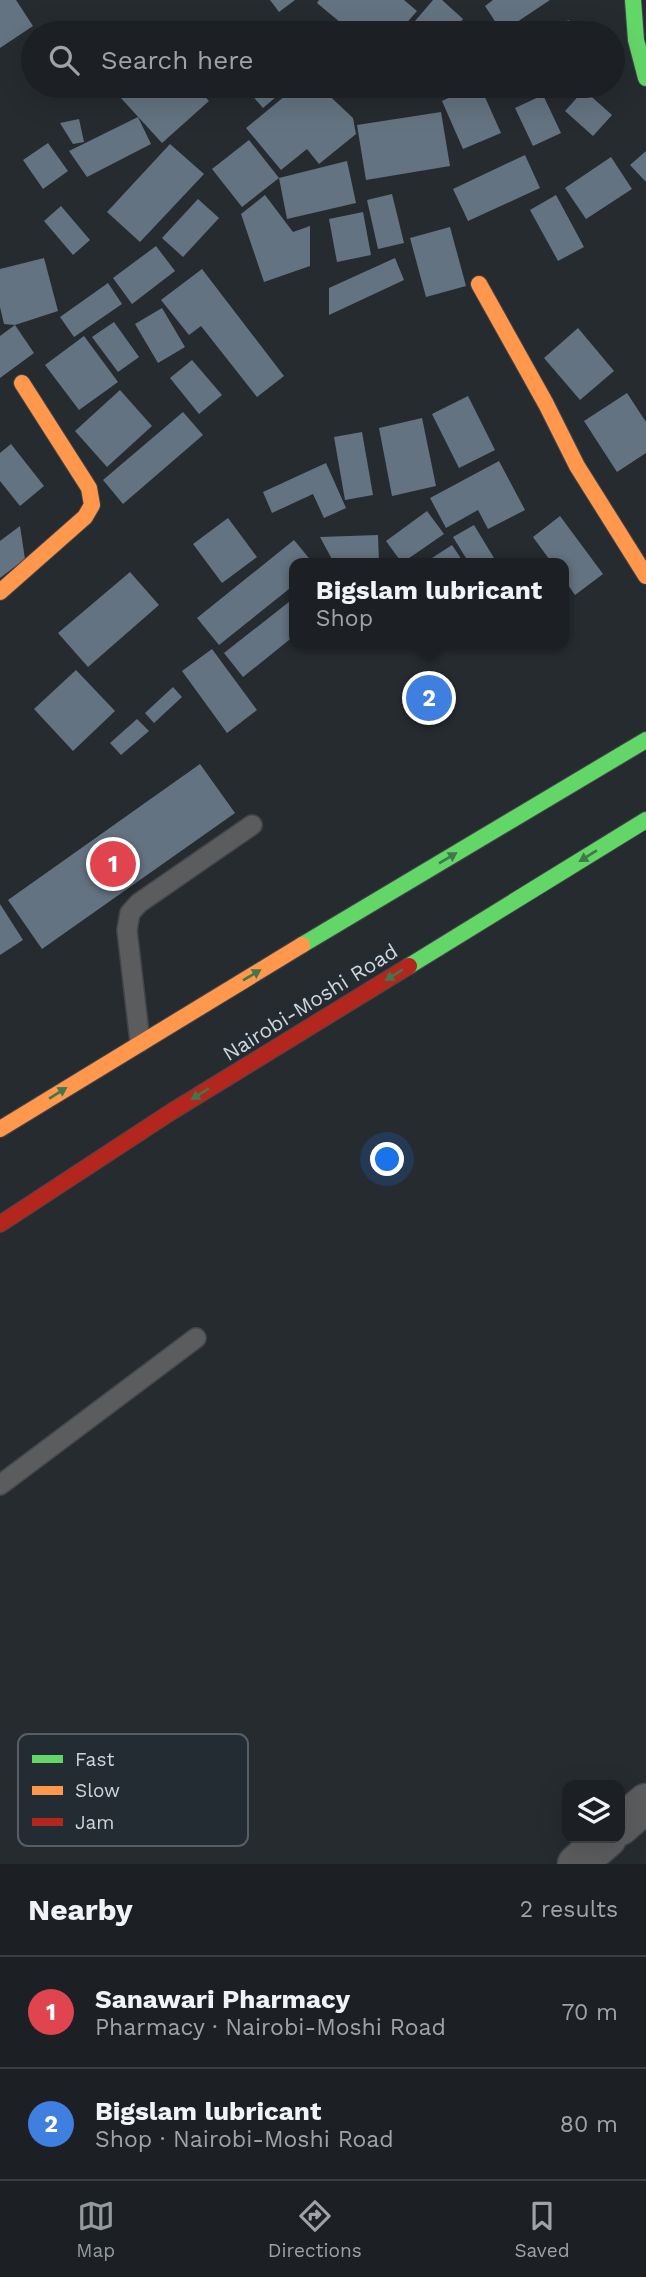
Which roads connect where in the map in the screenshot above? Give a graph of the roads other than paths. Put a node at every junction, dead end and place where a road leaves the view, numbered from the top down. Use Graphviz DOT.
graph roads {
  1 [pos="633,0"];
  2 [pos="646,78"];
  3 [pos="479,284"];
  4 [pos="22,383"];
  5 [pos="646,576"];
  6 [pos="0,592"];
  7 [pos="646,740"];
  8 [pos="646,820"];
  9 [pos="252,825"];
  10 [pos="140,1042"];
  11 [pos="0,1129"];
  12 [pos="0,1224"];
  13 [pos="196,1338"];
  14 [pos="0,1485"];
  15 [pos="646,1803"];
  16 [pos="625,1822"];
  17 [pos="601,1843"];
  18 [pos="577,1864"];
  1 -- 2 [label="main road"];
  3 -- 5 [label="main road"];
  4 -- 6 [label="main road"];
  10 -- 7 [label="main road, one-way"];
  8 -- 12 [label="main road, Nairobi-Moshi Road, one-way"];
  9 -- 10 [label="lane"];
  11 -- 10 [label="main road, one-way"];
  13 -- 14 [label="lane"];
  15 -- 16 [label="street"];
  17 -- 18 [label="street"];
}
